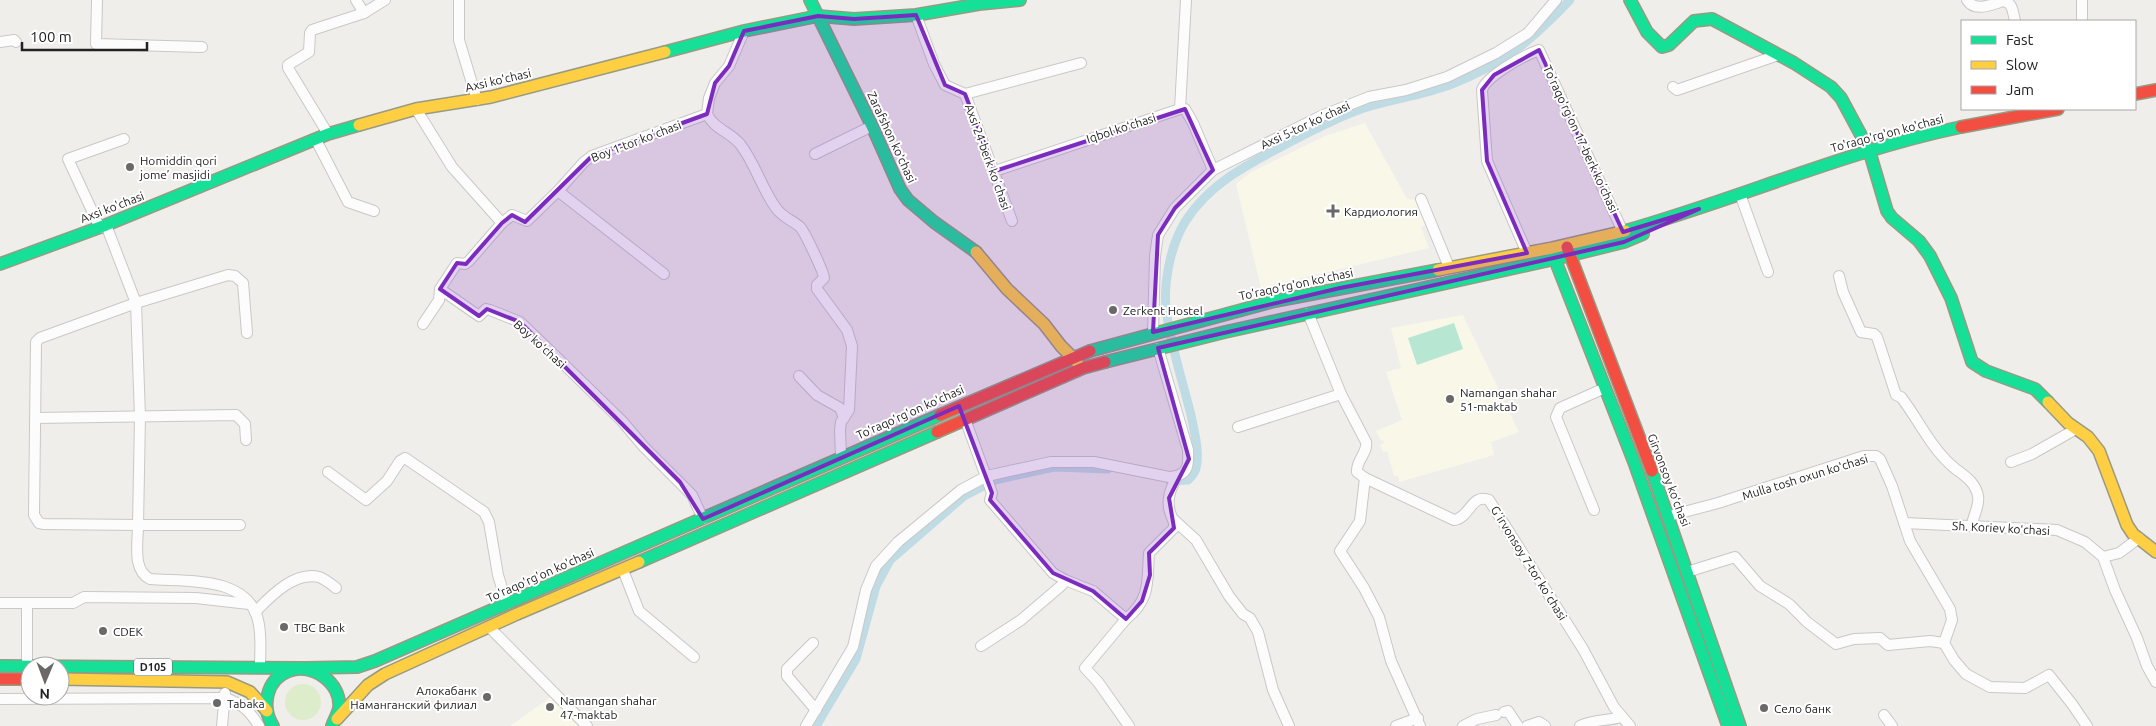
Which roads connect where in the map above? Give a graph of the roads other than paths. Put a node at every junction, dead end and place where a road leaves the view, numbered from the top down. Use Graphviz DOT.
graph roads {
  1 [pos="96,0"];
  2 [pos="356,0"];
  3 [pos="385,0"];
  4 [pos="459,0"];
  5 [pos="810,0"];
  6 [pos="1020,0"];
  7 [pos="1186,0"];
  8 [pos="1556,0"];
  9 [pos="1630,0"];
  10 [pos="1967,0"];
  11 [pos="2082,0"];
  12 [pos="977,2"];
  13 [pos="364,13"];
  14 [pos="916,15"];
  15 [pos="818,16"];
  16 [pos="2016,20"];
  17 [pos="2082,20"];
  18 [pos="744,31"];
  19 [pos="0,42"];
  20 [pos="16,42"];
  21 [pos="202,47"];
  22 [pos="1778,55"];
  23 [pos="1081,63"];
  24 [pos="1673,87"];
  25 [pos="2156,90"];
  26 [pos="965,94"];
  27 [pos="2136,94"];
  28 [pos="477,100"];
  29 [pos="416,109"];
  30 [pos="1180,109"];
  31 [pos="2038,111"];
  32 [pos="707,114"];
  33 [pos="872,126"];
  34 [pos="328,134"];
  35 [pos="124,139"];
  36 [pos="316,140"];
  37 [pos="1869,150"];
  38 [pos="815,154"];
  39 [pos="1212,170"];
  40 [pos="995,171"];
  41 [pos="558,191"];
  42 [pos="1740,194"];
  43 [pos="1421,199"];
  44 [pos="1699,209"];
  45 [pos="374,211"];
  46 [pos="1012,221"];
  47 [pos="502,223"];
  48 [pos="103,226"];
  49 [pos="1623,232"];
  50 [pos="1568,250"];
  51 [pos="1527,253"];
  52 [pos="1553,254"];
  53 [pos="0,264"];
  54 [pos="1449,267"];
  55 [pos="1768,272"];
  56 [pos="664,274"];
  57 [pos="1838,276"];
  58 [pos="440,289"];
  59 [pos="136,304"];
  60 [pos="1308,313"];
  61 [pos="423,324"];
  62 [pos="1153,332"];
  63 [pos="247,333"];
  64 [pos="1158,348"];
  65 [pos="1071,356"];
  66 [pos="1083,368"];
  67 [pos="799,376"];
  68 [pos="1605,388"];
  69 [pos="1341,394"];
  70 [pos="140,417"];
  71 [pos="35,418"];
  72 [pos="844,418"];
  73 [pos="965,420"];
  74 [pos="1238,427"];
  75 [pos="2076,429"];
  76 [pos="246,440"];
  77 [pos="841,457"];
  78 [pos="2011,462"];
  79 [pos="328,472"];
  80 [pos="1177,476"];
  81 [pos="1365,478"];
  82 [pos="988,480"];
  83 [pos="1594,510"];
  84 [pos="1669,516"];
  85 [pos="704,518"];
  86 [pos="1174,520"];
  87 [pos="1904,523"];
  88 [pos="138,525"];
  89 [pos="240,525"];
  90 [pos="1972,525"];
  91 [pos="2139,538"];
  92 [pos="2156,552"];
  93 [pos="2103,557"];
  94 [pos="623,570"];
  95 [pos="1687,572"];
  96 [pos="1065,580"];
  97 [pos="336,588"];
  98 [pos="0,603"];
  99 [pos="27,603"];
  100 [pos="507,604"];
  101 [pos="252,608"];
  102 [pos="1126,619"];
  103 [pos="488,626"];
  104 [pos="813,643"];
  105 [pos="1944,643"];
  106 [pos="981,646"];
  107 [pos="27,656"];
  108 [pos="694,657"];
  109 [pos="0,666"];
  110 [pos="20,666"];
  111 [pos="70,666"];
  112 [pos="260,667"];
  113 [pos="305,668"];
  114 [pos="0,679"];
  115 [pos="20,679"];
  116 [pos="70,679"];
  117 [pos="225,682"];
  118 [pos="2156,682"];
  119 [pos="70,698"];
  120 [pos="225,698"];
  121 [pos="0,699"];
  122 [pos="20,699"];
  123 [pos="816,710"];
  124 [pos="266,711"];
  125 [pos="1884,716"];
  126 [pos="1622,717"];
  127 [pos="1419,722"];
  128 [pos="335,724"];
  129 [pos="222,726"];
  130 [pos="259,726"];
  131 [pos="273,726"];
  132 [pos="588,726"];
  133 [pos="806,726"];
  134 [pos="1129,726"];
  135 [pos="1289,726"];
  136 [pos="1396,726"];
  137 [pos="1462,726"];
  138 [pos="1518,726"];
  139 [pos="1527,726"];
  140 [pos="1545,726"];
  141 [pos="1580,726"];
  142 [pos="1630,726"];
  143 [pos="1728,726"];
  144 [pos="1740,726"];
  145 [pos="1892,726"];
  146 [pos="2087,726"];
  1 -- 21 [label="street"];
  2 -- 13 [label="street"];
  3 -- 13 [label="street"];
  4 -- 28 [label="street"];
  5 -- 15 [label="main road, Zarafshon koʻchasi"];
  6 -- 12 [label="main road, Axsi ko'chasi"];
  7 -- 30 [label="street"];
  8 -- 39 [label="street, Аxsi 5-tor koʼchasi"];
  9 -- 22 [label="main road"];
  10 -- 16 [label="street"];
  11 -- 17 [label="street"];
  12 -- 14 [label="main road, Axsi ko'chasi"];
  13 -- 34 [label="street"];
  14 -- 15 [label="main road, Axsi ko'chasi"];
  14 -- 26 [label="street, Аxsi 24-berk koʼchasi"];
  15 -- 18 [label="main road, Axsi ko'chasi"];
  15 -- 33 [label="main road, Zarafshon koʻchasi"];
  18 -- 28 [label="main road, Axsi ko'chasi"];
  18 -- 32 [label="street"];
  19 -- 20 [label="street"];
  22 -- 24 [label="street"];
  22 -- 37 [label="main road"];
  23 -- 26 [label="street, Аxsi 24-berk koʼchasi"];
  25 -- 27 [label="main road"];
  26 -- 40 [label="street, Аxsi 24-berk koʼchasi"];
  28 -- 29 [label="main road, Axsi ko'chasi"];
  29 -- 34 [label="main road, Axsi ko'chasi"];
  29 -- 47 [label="street"];
  30 -- 39 [label="street"];
  30 -- 40 [label="street, Iqbol koʻchasi"];
  31 -- 37 [label="main road, To'raqo'rg'on ko'chasi"];
  32 -- 41 [label="street, Boy 1-tor koʼchasi"];
  32 -- 72 [label="street"];
  33 -- 38 [label="street"];
  33 -- 65 [label="main road, Zarafshon koʻchasi"];
  34 -- 36 [label="main road, Axsi ko'chasi"];
  35 -- 48 [label="street"];
  36 -- 45 [label="street"];
  36 -- 48 [label="main road, Axsi ko'chasi"];
  37 -- 42 [label="main road, To'raqo'rg'on ko'chasi"];
  37 -- 75 [label="main road"];
  39 -- 62 [label="street, Аxsi 5-tor koʼchasi"];
  40 -- 46 [label="street, Аxsi 24-berk koʼchasi"];
  41 -- 47 [label="street, Boy 1-tor koʼchasi"];
  41 -- 56 [label="street"];
  42 -- 44 [label="main road, To'raqo'rg'on ko'chasi"];
  42 -- 55 [label="street"];
  43 -- 54 [label="street"];
  44 -- 49 [label="main road, To'raqo'rg'on ko'chasi"];
  44 -- 50 [label="main road, To'raqo'rg'on ko'chasi"];
  47 -- 58 [label="street"];
  48 -- 53 [label="main road, Axsi ko'chasi"];
  48 -- 59 [label="street"];
  49 -- 50 [label="main road, To'raqo'rg'on ko'chasi"];
  49 -- 51 [label="street, To'raqo'rg'on 17-berk koʼchasi"];
  50 -- 52 [label="main road"];
  50 -- 84 [label="main road, Girvonsoy koʻchasi"];
  51 -- 52 [label="main road, To'raqo'rg'on ko'chasi"];
  51 -- 54 [label="main road, To'raqo'rg'on ko'chasi"];
  52 -- 60 [label="main road"];
  52 -- 68 [label="main road"];
  54 -- 62 [label="main road, To'raqo'rg'on ko'chasi"];
  57 -- 90 [label="street"];
  58 -- 61 [label="street"];
  58 -- 85 [label="street, Boy koʻchasi"];
  59 -- 63 [label="street"];
  59 -- 70 [label="street"];
  59 -- 71 [label="street"];
  60 -- 64 [label="main road"];
  60 -- 69 [label="street"];
  62 -- 65 [label="main road, To'raqo'rg'on ko'chasi"];
  64 -- 66 [label="main road"];
  64 -- 80 [label="street"];
  65 -- 66 [label="main road, Zarafshon koʻchasi"];
  65 -- 77 [label="main road, To'raqo'rg'on ko'chasi"];
  66 -- 73 [label="main road"];
  67 -- 72 [label="street"];
  68 -- 83 [label="street"];
  68 -- 143 [label="main road"];
  69 -- 74 [label="street"];
  69 -- 81 [label="street"];
  70 -- 71 [label="street"];
  70 -- 76 [label="street"];
  70 -- 88 [label="street"];
  71 -- 88 [label="street"];
  72 -- 77 [label="street"];
  73 -- 82 [label="street"];
  73 -- 94 [label="main road"];
  75 -- 78 [label="street"];
  75 -- 91 [label="main road"];
  77 -- 85 [label="main road, To'raqo'rg'on ko'chasi"];
  79 -- 100 [label="street"];
  80 -- 82 [label="street"];
  80 -- 86 [label="street"];
  81 -- 126 [label="street, Gʼirvonsoy 7-tor koʼchasi"];
  81 -- 127 [label="street"];
  82 -- 96 [label="street"];
  82 -- 123 [label="street"];
  84 -- 87 [label="street, Mulla tosh oxun koʻchasi"];
  84 -- 95 [label="main road, Girvonsoy koʻchasi"];
  85 -- 100 [label="main road, To'raqo'rg'on ko'chasi"];
  86 -- 102 [label="street"];
  86 -- 135 [label="street"];
  87 -- 90 [label="street, Sh. Koriev koʻchasi"];
  87 -- 105 [label="street, Mulla tosh oxun koʻchasi"];
  88 -- 89 [label="street"];
  88 -- 101 [label="street"];
  90 -- 93 [label="street, Sh. Koriev koʻchasi"];
  91 -- 92 [label="main road"];
  91 -- 93 [label="street"];
  93 -- 118 [label="street"];
  94 -- 103 [label="main road"];
  94 -- 108 [label="street"];
  95 -- 105 [label="street"];
  95 -- 144 [label="main road, Girvonsoy koʻchasi"];
  96 -- 102 [label="street"];
  96 -- 106 [label="street"];
  97 -- 101 [label="street"];
  98 -- 99 [label="street"];
  99 -- 101 [label="street"];
  99 -- 107 [label="street"];
  100 -- 113 [label="main road, To'raqo'rg'on ko'chasi"];
  101 -- 112 [label="street"];
  102 -- 134 [label="street"];
  103 -- 128 [label="main road"];
  103 -- 132 [label="street"];
  104 -- 123 [label="street"];
  105 -- 146 [label="street"];
  109 -- 110 [label="main road, D105"];
  111 -- 112 [label="main road, D105"];
  112 -- 113 [label="main road, D105"];
  113 -- 124 [label="main road"];
  113 -- 128 [label="main road, D105"];
  114 -- 115 [label="main road"];
  116 -- 117 [label="main road, D105"];
  117 -- 120 [label="street"];
  117 -- 124 [label="main road, D105"];
  119 -- 120 [label="street"];
  120 -- 129 [label="street"];
  120 -- 130 [label="street"];
  121 -- 122 [label="street"];
  123 -- 133 [label="street"];
  124 -- 131 [label="main road, D105"];
  125 -- 145 [label="street"];
  126 -- 141 [label="street"];
  126 -- 142 [label="street, Gʼirvonsoy 7-tor koʼchasi"];
  127 -- 136 [label="street"];
  137 -- 138 [label="street"];
  139 -- 140 [label="street"];
}
